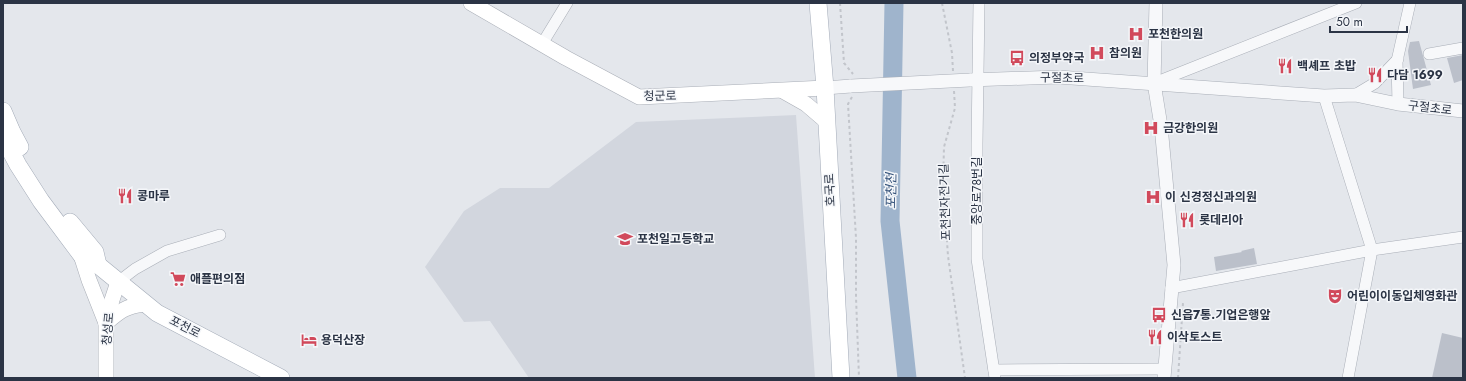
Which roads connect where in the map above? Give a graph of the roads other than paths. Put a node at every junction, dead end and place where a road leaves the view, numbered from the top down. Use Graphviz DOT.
graph roads {
  1 [pos="471,3"];
  2 [pos="567,3"];
  3 [pos="818,3"];
  4 [pos="829,3"];
  5 [pos="979,3"];
  6 [pos="1156,3"];
  7 [pos="1356,3"];
  8 [pos="1410,3"];
  9 [pos="1330,7"];
  10 [pos="542,44"];
  11 [pos="1463,48"];
  12 [pos="1429,54"];
  13 [pos="1398,59"];
  14 [pos="974,80"];
  15 [pos="1154,83"];
  16 [pos="844,86"];
  17 [pos="782,90"];
  18 [pos="1355,95"];
  19 [pos="1324,96"];
  20 [pos="1398,104"];
  21 [pos="3,111"];
  22 [pos="1463,111"];
  23 [pos="827,122"];
  24 [pos="3,137"];
  25 [pos="220,236"];
  26 [pos="1463,237"];
  27 [pos="1372,250"];
  28 [pos="82,255"];
  29 [pos="98,265"];
  30 [pos="118,282"];
  31 [pos="1171,288"];
  32 [pos="145,304"];
  33 [pos="106,323"];
  34 [pos="995,374"];
  35 [pos="1164,374"];
  36 [pos="106,378"];
  37 [pos="280,378"];
  38 [pos="841,378"];
  39 [pos="851,378"];
  40 [pos="1348,378"];
  1 -- 10 [label="main road, 청군로"];
  2 -- 10 [label="street"];
  3 -- 16 [label="main road, 호국로"];
  4 -- 16 [label="main road, 호국로"];
  5 -- 14 [label="street, 중앙로78번길"];
  6 -- 15 [label="street"];
  7 -- 9 [label="street"];
  8 -- 13 [label="street"];
  9 -- 15 [label="street"];
  10 -- 17 [label="main road, 청군로"];
  11 -- 12 [label="street"];
  13 -- 18 [label="street"];
  13 -- 20 [label="street"];
  14 -- 15 [label="street, 구절초로"];
  14 -- 16 [label="street, 구절초로, bridge"];
  14 -- 34 [label="street, 중앙로78번길"];
  15 -- 19 [label="street, 구절초로"];
  15 -- 31 [label="street"];
  16 -- 17 [label="main road, 청군로"];
  16 -- 23 [label="main road, 호국로"];
  16 -- 39 [label="main road, 호국로"];
  17 -- 23 [label="main road"];
  18 -- 19 [label="street, 구절초로"];
  18 -- 20 [label="street, 구절초로"];
  19 -- 27 [label="street"];
  20 -- 22 [label="street, 구절초로"];
  21 -- 29 [label="main road, 포천로"];
  23 -- 38 [label="main road, 호국로"];
  24 -- 28 [label="main road, 포천로"];
  25 -- 30 [label="street"];
  26 -- 27 [label="street"];
  27 -- 31 [label="street"];
  27 -- 40 [label="street"];
  28 -- 29 [label="main road, 포천로"];
  28 -- 33 [label="main road"];
  29 -- 30 [label="main road, 포천로"];
  30 -- 32 [label="main road, 포천로"];
  30 -- 33 [label="main road, 청성로"];
  31 -- 35 [label="street"];
  32 -- 33 [label="main road"];
  32 -- 37 [label="main road, 포천로"];
  33 -- 36 [label="main road, 청성로"];
  34 -- 35 [label="street"];
}
